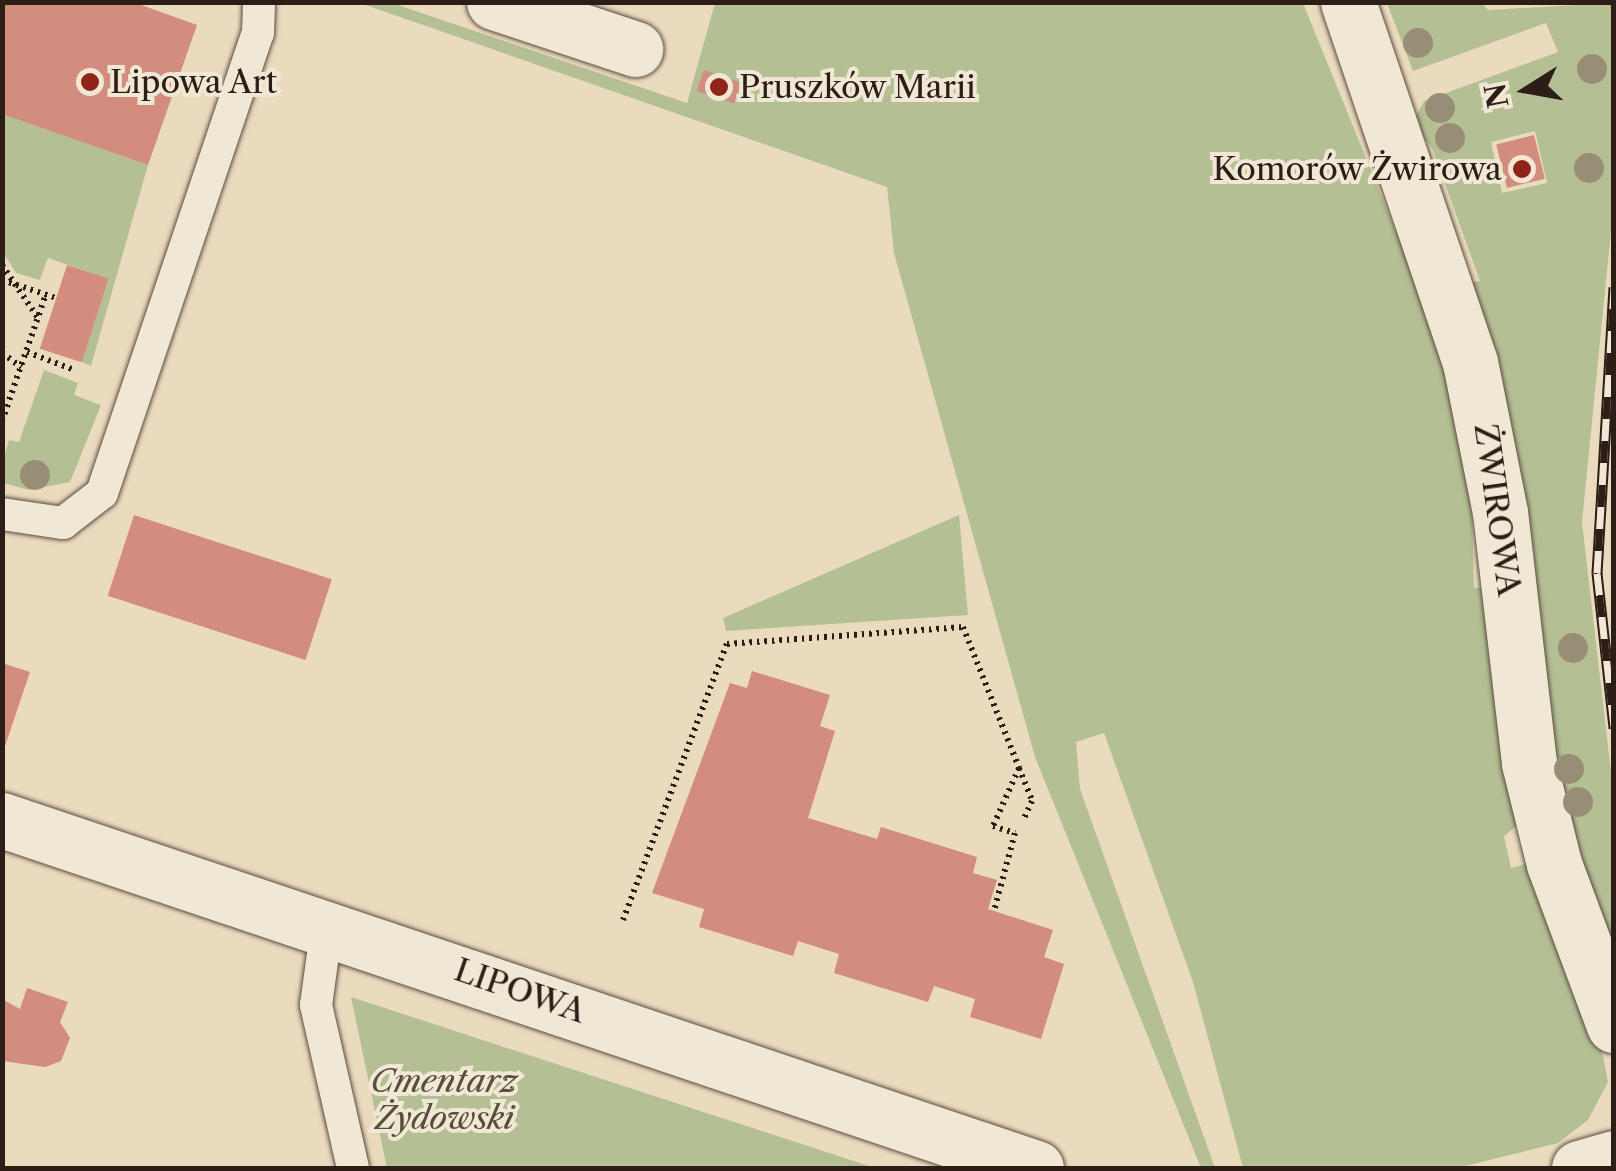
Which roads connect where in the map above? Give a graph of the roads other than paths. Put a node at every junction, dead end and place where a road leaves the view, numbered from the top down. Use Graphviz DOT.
graph roads {
  1 [pos="259,2"];
  2 [pos="494,2"];
  3 [pos="1348,2"];
  4 [pos="635,48"];
  5 [pos="2,514"];
  6 [pos="2,820"];
  7 [pos="326,925"];
  8 [pos="1614,1025"];
  9 [pos="1614,1158"];
  10 [pos="353,1168"];
  11 [pos="1036,1168"];
  12 [pos="1579,1168"];
  1 -- 5 [label="lane"];
  2 -- 4 [label="street"];
  3 -- 8 [label="street, ŻWIROWA"];
  6 -- 7 [label="street, LIPOWA"];
  7 -- 10 [label="lane"];
  7 -- 11 [label="street, LIPOWA"];
  9 -- 12 [label="street"];
}
